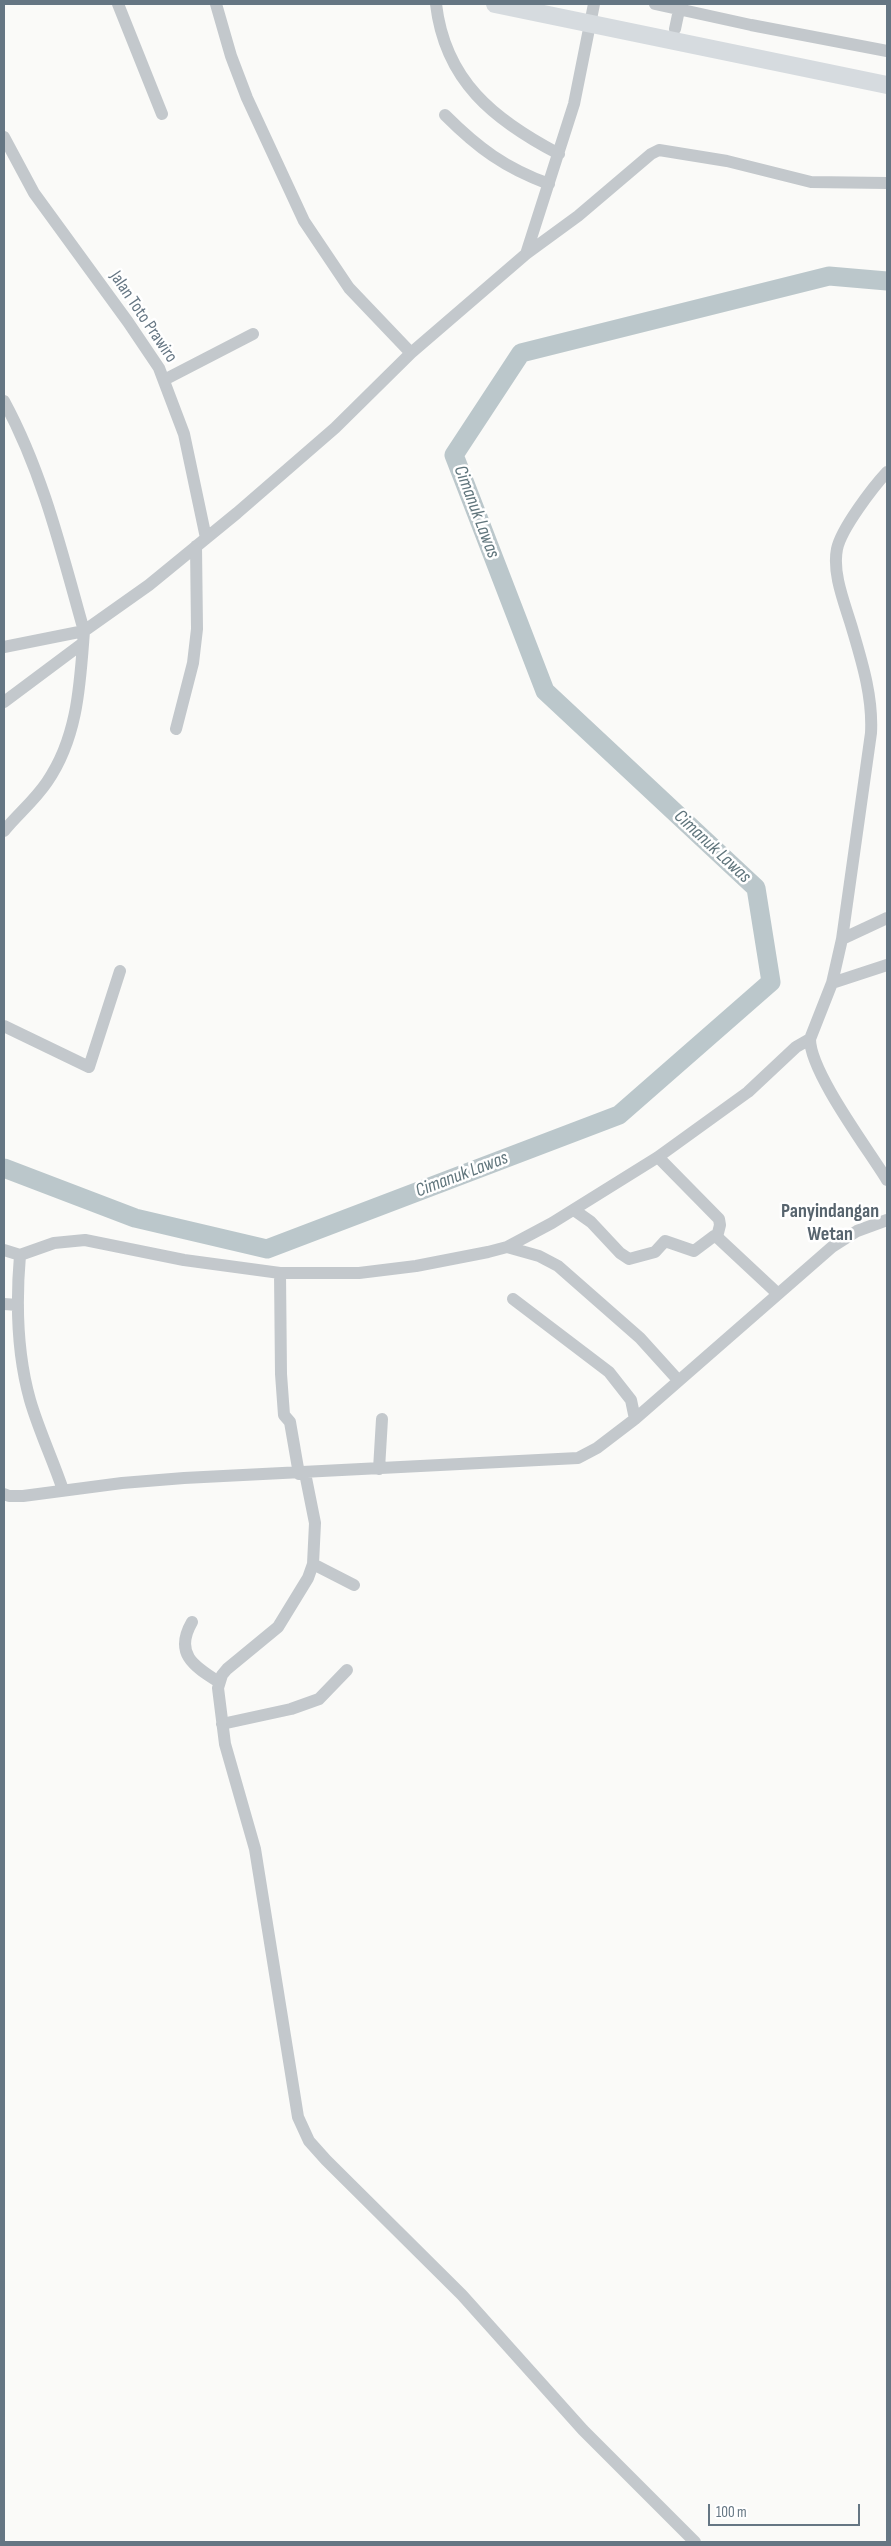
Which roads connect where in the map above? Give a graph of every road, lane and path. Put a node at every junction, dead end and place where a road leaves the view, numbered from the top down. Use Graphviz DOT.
graph roads {
  1 [pos="118,4"];
  2 [pos="216,4"];
  3 [pos="436,4"];
  4 [pos="495,4"];
  5 [pos="554,4"];
  6 [pos="655,4"];
  7 [pos="514,6"];
  8 [pos="679,10"];
  9 [pos="591,17"];
  10 [pos="673,35"];
  11 [pos="887,51"];
  12 [pos="882,79"];
  13 [pos="162,114"];
  14 [pos="445,115"];
  15 [pos="4,137"];
  16 [pos="559,154"];
  17 [pos="887,183"];
  18 [pos="549,184"];
  19 [pos="526,254"];
  20 [pos="253,334"];
  21 [pos="411,353"];
  22 [pos="164,380"];
  23 [pos="4,401"];
  24 [pos="887,472"];
  25 [pos="201,542"];
  26 [pos="84,637"];
  27 [pos="4,646"];
  28 [pos="4,702"];
  29 [pos="176,729"];
  30 [pos="4,831"];
  31 [pos="887,918"];
  32 [pos="842,939"];
  33 [pos="887,965"];
  34 [pos="120,972"];
  35 [pos="832,984"];
  36 [pos="4,1026"];
  37 [pos="810,1039"];
  38 [pos="658,1157"];
  39 [pos="887,1180"];
  40 [pos="574,1210"];
  41 [pos="887,1220"];
  42 [pos="717,1237"];
  43 [pos="507,1247"];
  44 [pos="4,1250"];
  45 [pos="20,1255"];
  46 [pos="280,1273"];
  47 [pos="777,1294"];
  48 [pos="512,1299"];
  49 [pos="4,1304"];
  50 [pos="18,1304"];
  51 [pos="678,1380"];
  52 [pos="382,1419"];
  53 [pos="635,1419"];
  54 [pos="379,1469"];
  55 [pos="302,1474"];
  56 [pos="63,1490"];
  57 [pos="4,1494"];
  58 [pos="313,1564"];
  59 [pos="354,1585"];
  60 [pos="192,1622"];
  61 [pos="347,1670"];
  62 [pos="218,1682"];
  63 [pos="222,1724"];
  64 [pos="695,2542"];
  1 -- 13 [label="street"];
  2 -- 21 [label="street"];
  3 -- 16 [label="street"];
  4 -- 7 [label="main road"];
  5 -- 9 [label="main road"];
  6 -- 8 [label="street"];
  7 -- 9 [label="main road"];
  8 -- 10 [label="street"];
  8 -- 11 [label="street"];
  9 -- 10 [label="main road"];
  9 -- 16 [label="street"];
  10 -- 12 [label="main road"];
  14 -- 18 [label="street"];
  15 -- 22 [label="street, Jalan Toto Prawiro"];
  16 -- 18 [label="street"];
  17 -- 19 [label="street"];
  18 -- 19 [label="street"];
  19 -- 21 [label="street"];
  20 -- 22 [label="street"];
  21 -- 25 [label="street"];
  22 -- 25 [label="street, Jalan Toto Prawiro"];
  23 -- 26 [label="street"];
  24 -- 32 [label="street"];
  25 -- 26 [label="street"];
  25 -- 29 [label="street, Jalan Toto Prawiro"];
  26 -- 27 [label="street"];
  26 -- 28 [label="street"];
  26 -- 30 [label="street"];
  31 -- 32 [label="street"];
  32 -- 35 [label="street"];
  33 -- 35 [label="street"];
  34 -- 36 [label="street"];
  35 -- 37 [label="street"];
  37 -- 38 [label="street"];
  37 -- 39 [label="street"];
  38 -- 40 [label="street"];
  38 -- 42 [label="street"];
  40 -- 42 [label="street"];
  40 -- 43 [label="street"];
  41 -- 47 [label="street"];
  42 -- 47 [label="street"];
  43 -- 46 [label="street"];
  43 -- 51 [label="street"];
  44 -- 45 [label="street"];
  45 -- 46 [label="street"];
  45 -- 50 [label="street"];
  46 -- 55 [label="street"];
  47 -- 51 [label="street"];
  48 -- 53 [label="street"];
  49 -- 50 [label="street"];
  50 -- 56 [label="street"];
  51 -- 53 [label="street"];
  52 -- 54 [label="street"];
  53 -- 54 [label="street"];
  54 -- 55 [label="street"];
  55 -- 56 [label="street"];
  55 -- 58 [label="street"];
  56 -- 57 [label="street"];
  58 -- 59 [label="street"];
  58 -- 62 [label="street"];
  60 -- 62 [label="street"];
  61 -- 63 [label="street"];
  62 -- 63 [label="street"];
  63 -- 64 [label="street"];
}
